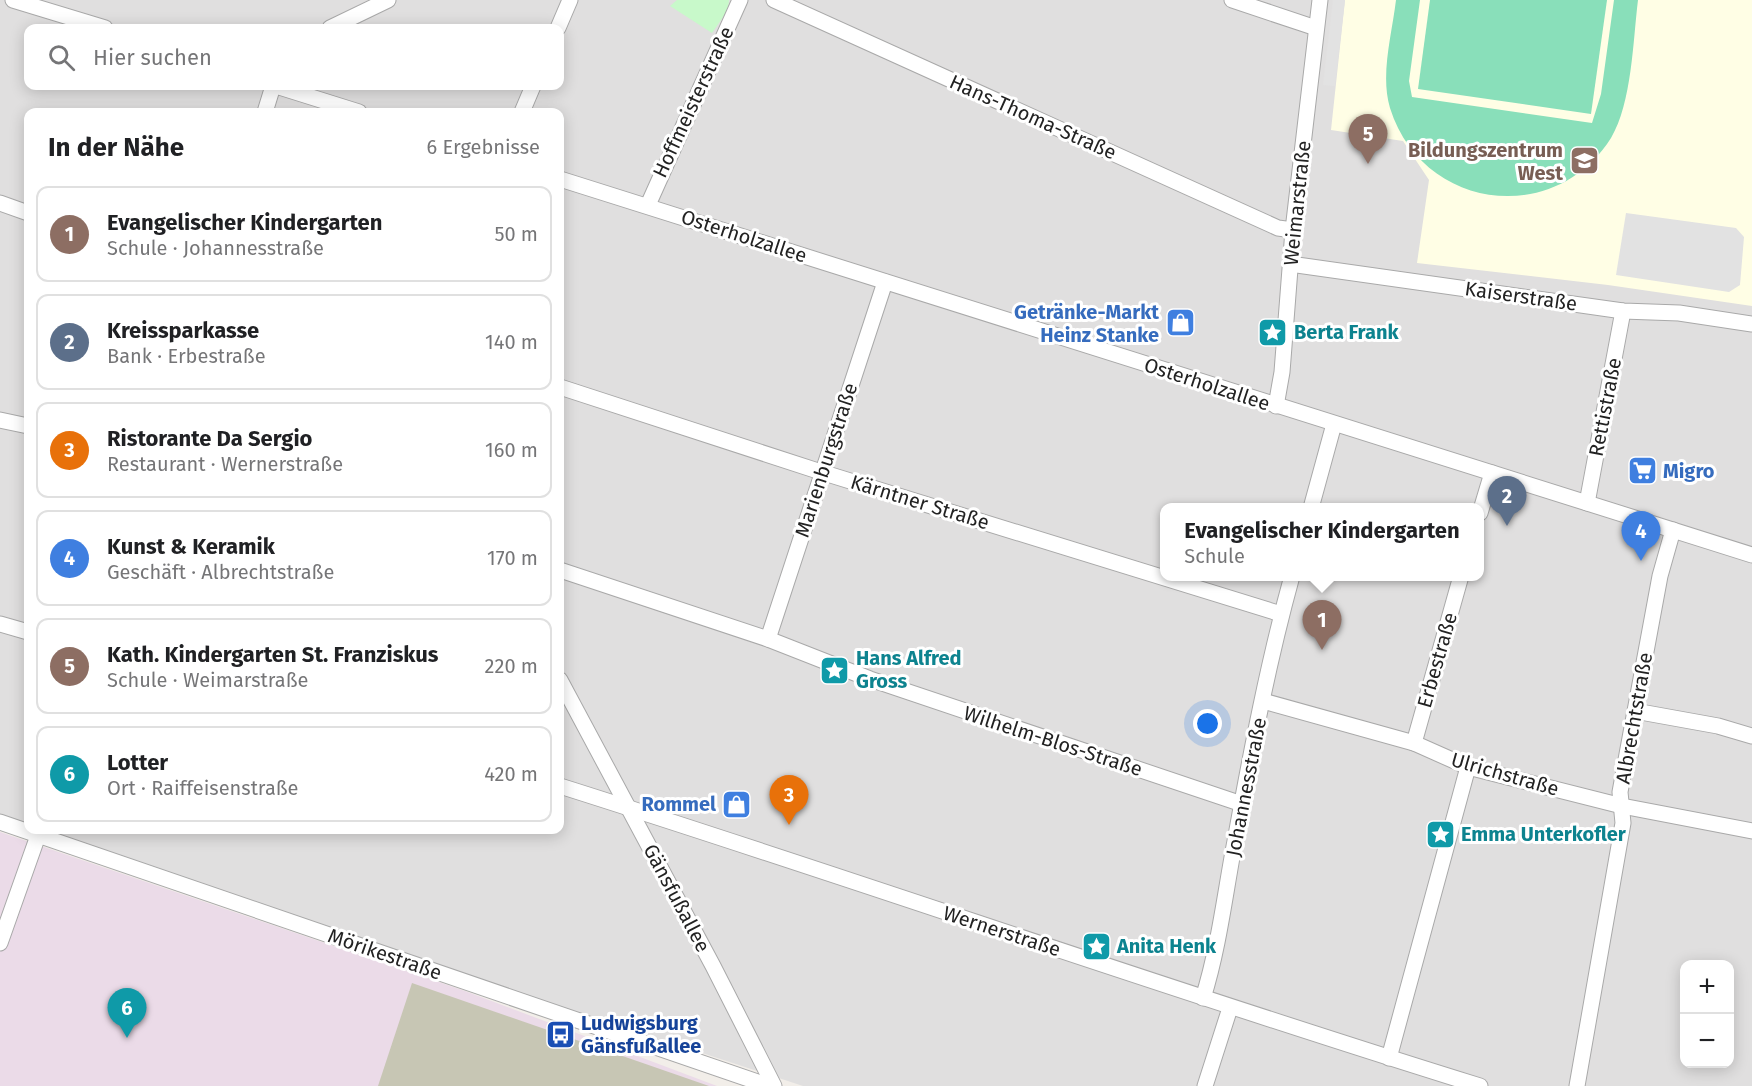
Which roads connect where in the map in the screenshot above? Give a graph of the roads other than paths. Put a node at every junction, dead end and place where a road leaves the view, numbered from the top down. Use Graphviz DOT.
graph roads {
  1 [pos="13,0"];
  2 [pos="388,0"];
  3 [pos="570,0"];
  4 [pos="740,0"];
  5 [pos="774,0"];
  6 [pos="1232,0"];
  7 [pos="1320,0"];
  8 [pos="92,24"];
  9 [pos="338,24"];
  10 [pos="560,24"];
  11 [pos="1316,28"];
  12 [pos="273,90"];
  13 [pos="288,90"];
  14 [pos="531,90"];
  15 [pos="267,108"];
  16 [pos="346,108"];
  17 [pos="524,108"];
  18 [pos="564,179"];
  19 [pos="0,203"];
  20 [pos="648,205"];
  21 [pos="24,212"];
  22 [pos="1293,230"];
  23 [pos="1290,264"];
  24 [pos="885,282"];
  25 [pos="1623,311"];
  26 [pos="1752,324"];
  27 [pos="564,388"];
  28 [pos="1275,406"];
  29 [pos="0,420"];
  30 [pos="1334,424"];
  31 [pos="24,425"];
  32 [pos="821,472"];
  33 [pos="1492,472"];
  34 [pos="1312,503"];
  35 [pos="1482,503"];
  36 [pos="1587,503"];
  37 [pos="1673,530"];
  38 [pos="1752,555"];
  39 [pos="564,571"];
  40 [pos="1160,577"];
  41 [pos="1174,581"];
  42 [pos="1291,581"];
  43 [pos="1460,581"];
  44 [pos="1281,614"];
  45 [pos="0,624"];
  46 [pos="24,631"];
  47 [pos="768,639"];
  48 [pos="564,687"];
  49 [pos="1263,701"];
  50 [pos="1635,711"];
  51 [pos="1752,736"];
  52 [pos="1414,743"];
  53 [pos="1468,767"];
  54 [pos="564,787"];
  55 [pos="1242,804"];
  56 [pos="1622,806"];
  57 [pos="629,808"];
  58 [pos="0,822"];
  59 [pos="24,828"];
  60 [pos="1752,831"];
  61 [pos="38,834"];
  62 [pos="45,834"];
  63 [pos="0,943"];
  64 [pos="1203,998"];
  65 [pos="1230,1008"];
  66 [pos="1389,1058"];
  67 [pos="769,1086"];
  68 [pos="774,1086"];
  69 [pos="1205,1086"];
  70 [pos="1480,1086"];
  71 [pos="1577,1086"];
  1 -- 8 [label="street"];
  2 -- 9 [label="street"];
  3 -- 10 [label="street"];
  4 -- 20 [label="street, Hoffmeisterstraße"];
  5 -- 22 [label="street, Hans-Thoma-Straße"];
  6 -- 11 [label="street"];
  7 -- 11 [label="street, Weimarstraße"];
  11 -- 22 [label="street, Weimarstraße"];
  12 -- 15 [label="street"];
  13 -- 16 [label="street"];
  14 -- 17 [label="street"];
  18 -- 20 [label="street, Osterholzallee"];
  19 -- 21 [label="street"];
  20 -- 24 [label="street, Osterholzallee"];
  22 -- 23 [label="street, Weimarstraße"];
  23 -- 25 [label="street, Kaiserstraße"];
  23 -- 28 [label="street, Weimarstraße"];
  24 -- 28 [label="street, Osterholzallee"];
  24 -- 32 [label="street, Marienburgstraße"];
  25 -- 26 [label="street, Kaiserstraße"];
  25 -- 36 [label="street, Rettistraße"];
  27 -- 32 [label="street, Kärntner Straße"];
  28 -- 30 [label="street, Osterholzallee"];
  29 -- 31 [label="street"];
  30 -- 33 [label="street, Osterholzallee"];
  30 -- 34 [label="street"];
  32 -- 40 [label="street, Kärntner Straße"];
  32 -- 47 [label="street, Marienburgstraße"];
  33 -- 35 [label="street"];
  33 -- 36 [label="street, Osterholzallee"];
  36 -- 37 [label="street, Osterholzallee"];
  37 -- 38 [label="street, Osterholzallee"];
  37 -- 50 [label="street, Albrechtstraße"];
  39 -- 47 [label="street, Wilhelm-Blos-Straße"];
  41 -- 44 [label="street, Kärntner Straße"];
  42 -- 44 [label="street, Johannesstraße"];
  43 -- 52 [label="street, Erbestraße"];
  44 -- 49 [label="street, Johannesstraße"];
  45 -- 46 [label="street"];
  47 -- 55 [label="street, Wilhelm-Blos-Straße"];
  48 -- 57 [label="street, Gänsfußallee"];
  49 -- 52 [label="street, Ulrichstraße"];
  49 -- 55 [label="street, Johannesstraße"];
  50 -- 51 [label="street"];
  50 -- 56 [label="street, Albrechtstraße"];
  52 -- 53 [label="street, Ulrichstraße"];
  53 -- 56 [label="street, Ulrichstraße"];
  53 -- 66 [label="street"];
  54 -- 57 [label="street, Wernerstraße"];
  55 -- 64 [label="street, Johannesstraße"];
  56 -- 60 [label="street, Ulrichstraße"];
  56 -- 71 [label="street, Albrechtstraße"];
  57 -- 64 [label="street, Wernerstraße"];
  57 -- 68 [label="street, Gänsfußallee"];
  58 -- 59 [label="street, Mörikestraße"];
  61 -- 63 [label="street"];
  62 -- 67 [label="street, Mörikestraße"];
  64 -- 65 [label="street, Wernerstraße"];
  65 -- 66 [label="street, Wernerstraße"];
  65 -- 69 [label="street"];
  66 -- 70 [label="street, Wernerstraße"];
}
